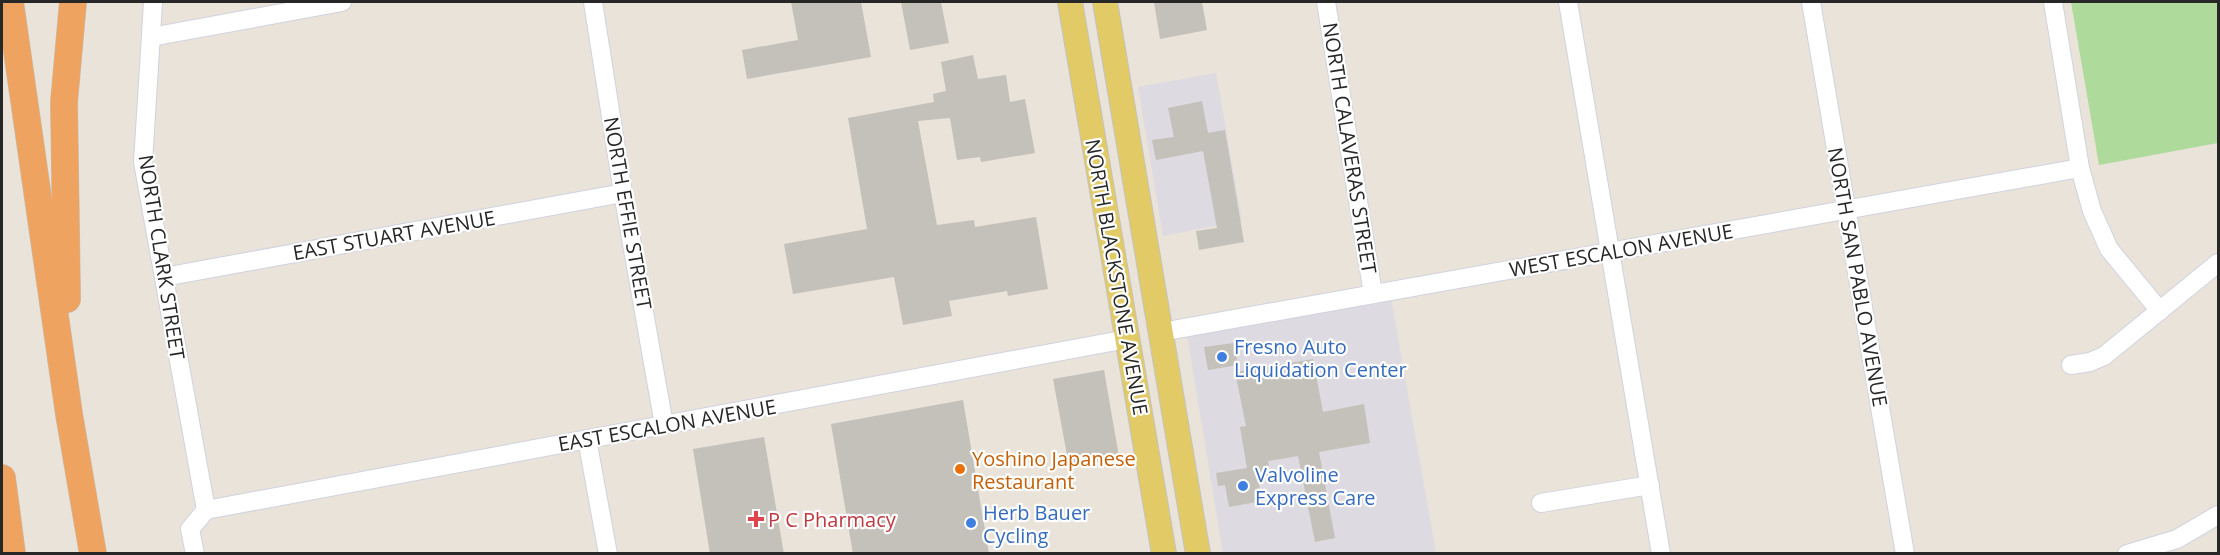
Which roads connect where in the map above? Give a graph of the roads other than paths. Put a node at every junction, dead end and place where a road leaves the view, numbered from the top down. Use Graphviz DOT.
graph roads {
  1 [pos="10,2"];
  2 [pos="73,2"];
  3 [pos="153,2"];
  4 [pos="342,2"];
  5 [pos="593,2"];
  6 [pos="1070,2"];
  7 [pos="1105,2"];
  8 [pos="1326,2"];
  9 [pos="1568,2"];
  10 [pos="1811,2"];
  11 [pos="2053,2"];
  12 [pos="150,37"];
  13 [pos="2080,168"];
  14 [pos="1102,190"];
  15 [pos="623,192"];
  16 [pos="1846,210"];
  17 [pos="1610,252"];
  18 [pos="2218,263"];
  19 [pos="164,277"];
  20 [pos="1373,294"];
  21 [pos="2160,310"];
  22 [pos="1161,332"];
  23 [pos="1127,339"];
  24 [pos="2071,365"];
  25 [pos="69,414"];
  26 [pos="664,425"];
  27 [pos="1177,427"];
  28 [pos="587,439"];
  29 [pos="2,477"];
  30 [pos="1650,485"];
  31 [pos="1540,503"];
  32 [pos="206,510"];
  33 [pos="2218,515"];
  34 [pos="2,519"];
  35 [pos="11,554"];
  36 [pos="93,554"];
  37 [pos="195,554"];
  38 [pos="608,554"];
  39 [pos="1164,554"];
  40 [pos="1198,554"];
  41 [pos="1662,554"];
  42 [pos="1905,554"];
  43 [pos="2127,554"];
  1 -- 25 [label="highway"];
  2 -- 25 [label="highway"];
  3 -- 12 [label="street, NORTH CLARK STREET"];
  4 -- 12 [label="street"];
  5 -- 15 [label="street, NORTH EFFIE STREET"];
  6 -- 14 [label="main road, NORTH BLACKSTONE AVENUE"];
  7 -- 22 [label="main road, NORTH BLACKSTONE AVENUE"];
  8 -- 20 [label="street, NORTH CALAVERAS STREET"];
  9 -- 17 [label="street"];
  10 -- 16 [label="street, NORTH SAN PABLO AVENUE"];
  11 -- 13 [label="street"];
  12 -- 19 [label="street, NORTH CLARK STREET"];
  13 -- 16 [label="street, WEST ESCALON AVENUE"];
  13 -- 21 [label="street"];
  14 -- 22 [label="main road"];
  14 -- 23 [label="main road, NORTH BLACKSTONE AVENUE"];
  15 -- 19 [label="street, EAST STUART AVENUE"];
  15 -- 26 [label="street, NORTH EFFIE STREET"];
  16 -- 17 [label="street, WEST ESCALON AVENUE"];
  16 -- 42 [label="street, NORTH SAN PABLO AVENUE"];
  17 -- 20 [label="street, WEST ESCALON AVENUE"];
  17 -- 30 [label="street"];
  18 -- 21 [label="street"];
  19 -- 32 [label="street, NORTH CLARK STREET"];
  20 -- 22 [label="street, WEST ESCALON AVENUE"];
  21 -- 24 [label="street"];
  22 -- 27 [label="main road, NORTH BLACKSTONE AVENUE"];
  23 -- 26 [label="street, EAST ESCALON AVENUE"];
  23 -- 27 [label="main road"];
  23 -- 39 [label="main road, NORTH BLACKSTONE AVENUE"];
  25 -- 36 [label="highway"];
  26 -- 28 [label="street, EAST ESCALON AVENUE"];
  27 -- 40 [label="main road, NORTH BLACKSTONE AVENUE"];
  28 -- 32 [label="street, EAST ESCALON AVENUE"];
  28 -- 38 [label="street"];
  29 -- 35 [label="highway"];
  30 -- 31 [label="street"];
  30 -- 41 [label="street"];
  32 -- 37 [label="street"];
  33 -- 43 [label="street"];
  34 -- 35 [label="highway"];
}
